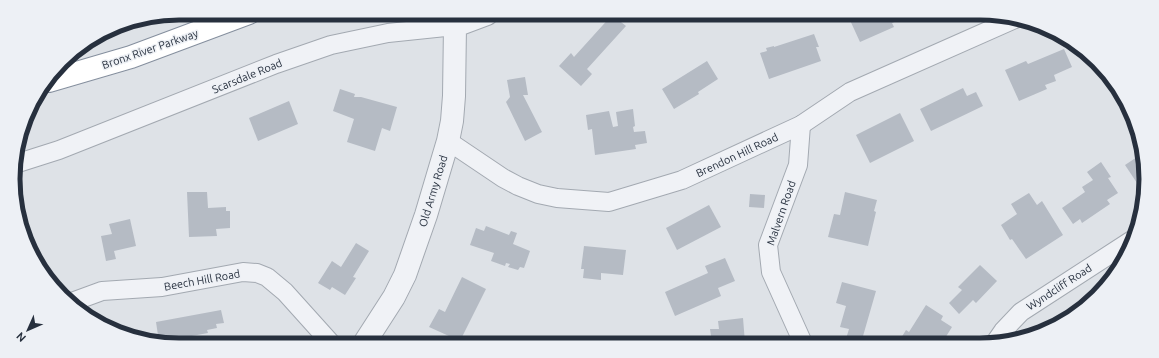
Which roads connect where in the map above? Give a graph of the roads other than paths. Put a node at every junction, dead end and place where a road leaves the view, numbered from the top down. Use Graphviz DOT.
graph roads {
  1 [pos="230,20"];
  2 [pos="471,20"];
  3 [pos="1007,22"];
  4 [pos="455,26"];
  5 [pos="55,79"];
  6 [pos="801,124"];
  7 [pos="448,141"];
  8 [pos="21,162"];
  9 [pos="1125,245"];
  10 [pos="76,301"];
  11 [pos="999,337"];
  12 [pos="326,338"];
  13 [pos="368,338"];
  14 [pos="800,338"];
  1 -- 5 [label="highway, Bronx River Parkway"];
  2 -- 4 [label="street, Scarsdale Road"];
  3 -- 6 [label="street, Brendon Hill Road"];
  4 -- 7 [label="street, Old Army Road"];
  4 -- 8 [label="street, Scarsdale Road"];
  6 -- 7 [label="street, Brendon Hill Road"];
  6 -- 14 [label="street, Malvern Road"];
  7 -- 13 [label="street, Old Army Road"];
  9 -- 11 [label="street, Wyndcliff Road"];
  10 -- 12 [label="street, Beech Hill Road"];
}
